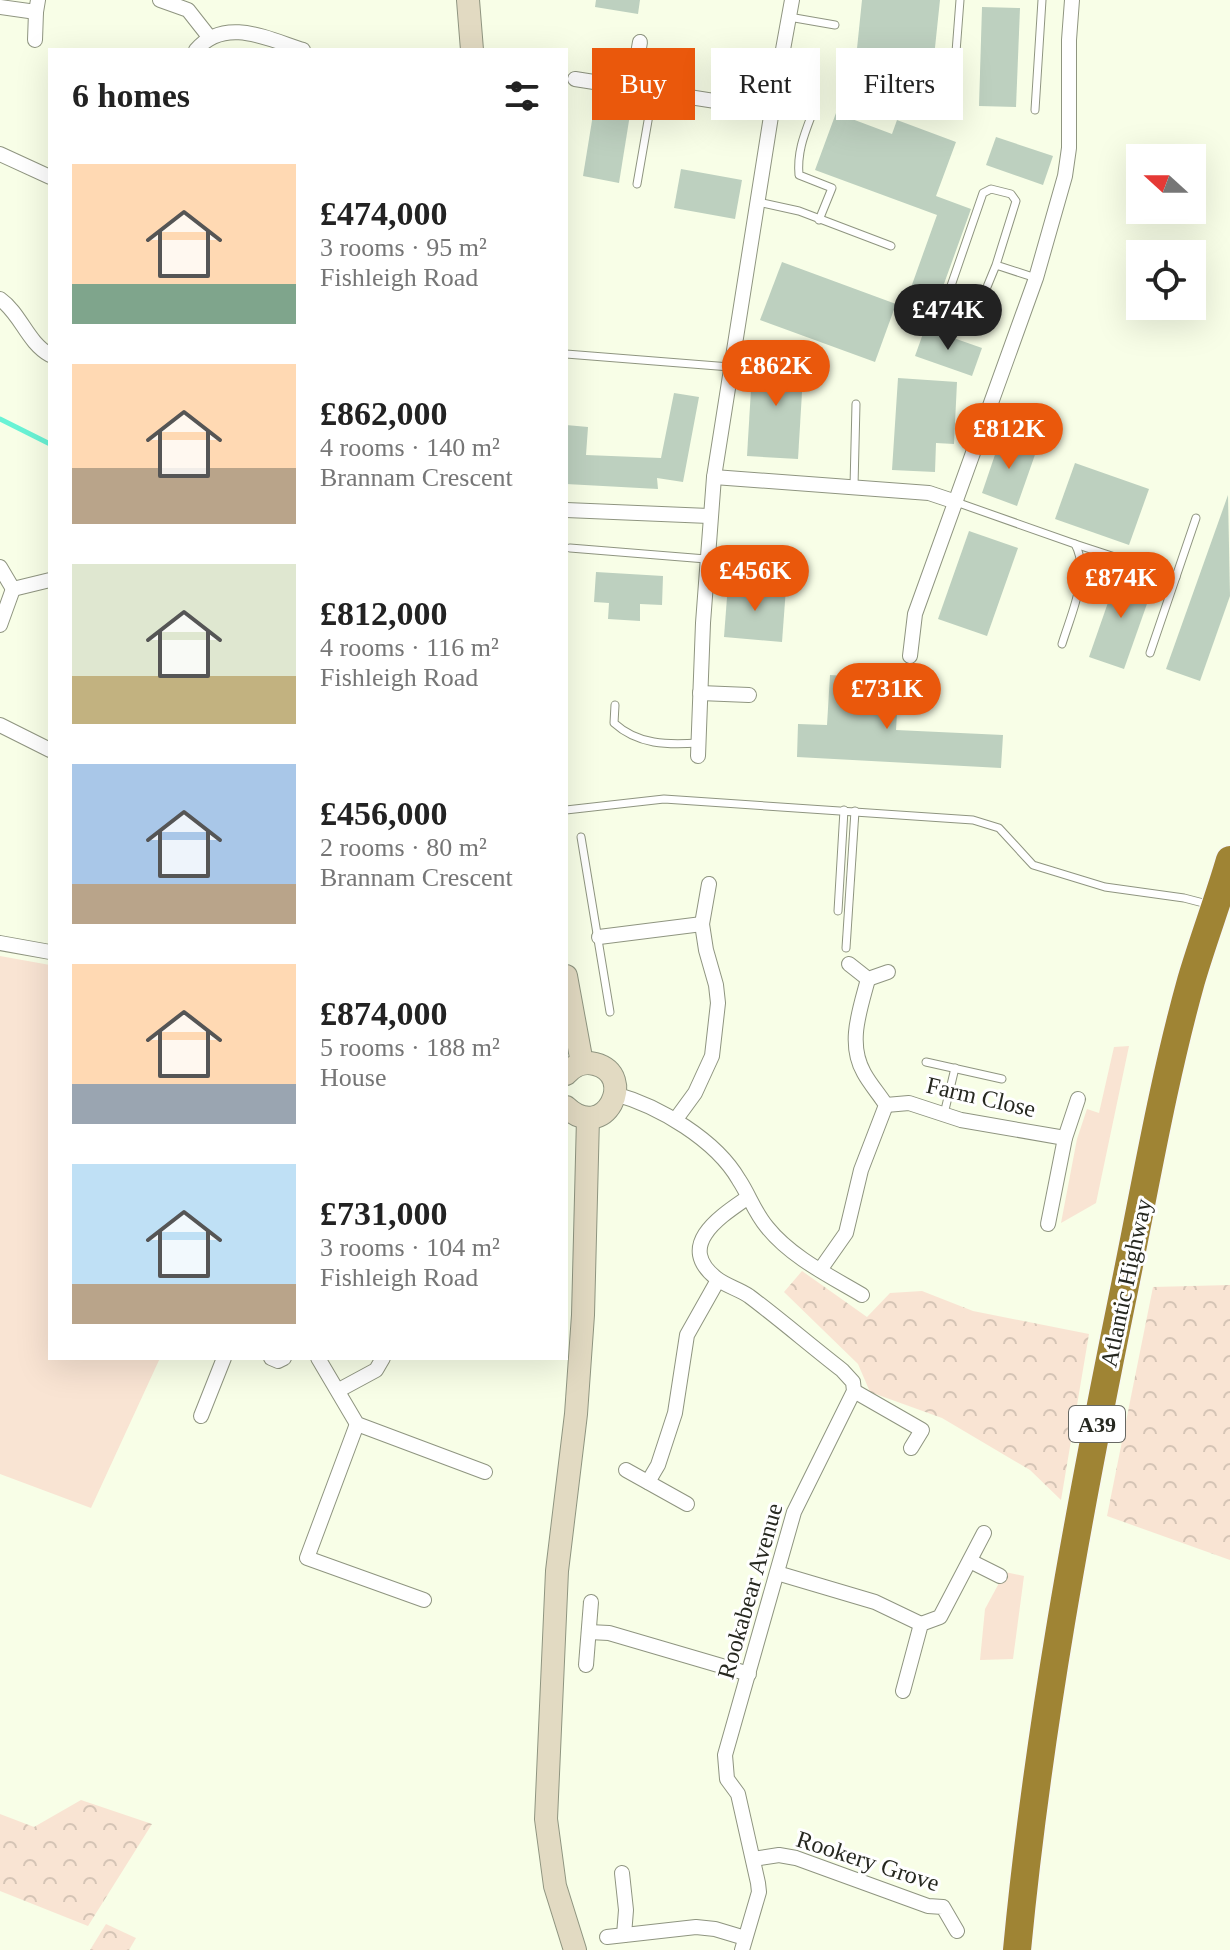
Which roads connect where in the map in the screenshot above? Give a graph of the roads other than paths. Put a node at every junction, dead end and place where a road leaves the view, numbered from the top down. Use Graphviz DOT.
graph roads {
  1 [pos="160,0"];
  2 [pos="468,0"];
  3 [pos="792,0"];
  4 [pos="960,0"];
  5 [pos="1042,0"];
  6 [pos="1072,0"];
  7 [pos="37,6"];
  8 [pos="0,7"];
  9 [pos="789,17"];
  10 [pos="835,25"];
  11 [pos="210,38"];
  12 [pos="35,40"];
  13 [pos="640,42"];
  14 [pos="198,48"];
  15 [pos="296,48"];
  16 [pos="472,48"];
  17 [pos="639,48"];
  18 [pos="783,48"];
  19 [pos="956,48"];
  20 [pos="575,79"];
  21 [pos="592,82"];
  22 [pos="1035,110"];
  23 [pos="648,120"];
  24 [pos="770,120"];
  25 [pos="810,120"];
  26 [pos="0,154"];
  27 [pos="48,176"];
  28 [pos="637,184"];
  29 [pos="758,202"];
  30 [pos="819,220"];
  31 [pos="891,246"];
  32 [pos="996,265"];
  33 [pos="1036,278"];
  34 [pos="0,299"];
  35 [pos="48,353"];
  36 [pos="568,354"];
  37 [pos="732,368"];
  38 [pos="856,404"];
  39 [pos="714,477"];
  40 [pos="854,486"];
  41 [pos="956,502"];
  42 [pos="568,510"];
  43 [pos="709,516"];
  44 [pos="1196,518"];
  45 [pos="1075,544"];
  46 [pos="570,548"];
  47 [pos="706,559"];
  48 [pos="0,567"];
  49 [pos="1176,577"];
  50 [pos="48,580"];
  51 [pos="13,589"];
  52 [pos="0,625"];
  53 [pos="1062,644"];
  54 [pos="1150,653"];
  55 [pos="910,656"];
  56 [pos="700,693"];
  57 [pos="749,695"];
  58 [pos="615,705"];
  59 [pos="0,725"];
  60 [pos="48,749"];
  61 [pos="698,750"];
  62 [pos="568,810"];
  63 [pos="844,810"];
  64 [pos="855,811"];
  65 [pos="581,837"];
  66 [pos="1230,860"];
  67 [pos="709,884"];
  68 [pos="1224,910"];
  69 [pos="838,911"];
  70 [pos="702,924"];
  71 [pos="599,937"];
  72 [pos="0,943"];
  73 [pos="846,948"];
  74 [pos="48,952"];
  75 [pos="849,964"];
  76 [pos="888,972"];
  77 [pos="868,979"];
  78 [pos="568,999"];
  79 [pos="610,1012"];
  80 [pos="926,1062"];
  81 [pos="574,1068"];
  82 [pos="955,1068"];
  83 [pos="1002,1079"];
  84 [pos="615,1094"];
  85 [pos="1078,1099"];
  86 [pos="886,1105"];
  87 [pos="568,1109"];
  88 [pos="944,1114"];
  89 [pos="588,1118"];
  90 [pos="676,1119"];
  91 [pos="1065,1138"];
  92 [pos="747,1198"];
  93 [pos="1048,1224"];
  94 [pos="820,1270"];
  95 [pos="718,1280"];
  96 [pos="862,1295"];
  97 [pos="223,1360"];
  98 [pos="319,1360"];
  99 [pos="382,1360"];
  100 [pos="339,1390"];
  101 [pos="854,1391"];
  102 [pos="201,1416"];
  103 [pos="357,1424"];
  104 [pos="911,1448"];
  105 [pos="626,1470"];
  106 [pos="485,1472"];
  107 [pos="648,1482"];
  108 [pos="687,1504"];
  109 [pos="984,1533"];
  110 [pos="970,1561"];
  111 [pos="777,1573"];
  112 [pos="1000,1576"];
  113 [pos="424,1600"];
  114 [pos="591,1602"];
  115 [pos="921,1624"];
  116 [pos="589,1632"];
  117 [pos="586,1665"];
  118 [pos="749,1674"];
  119 [pos="903,1691"];
  120 [pos="753,1859"];
  121 [pos="622,1873"];
  122 [pos="957,1931"];
  123 [pos="624,1935"];
  124 [pos="607,1937"];
  125 [pos="743,1944"];
  126 [pos="575,1950"];
  127 [pos="1017,1950"];
  1 -- 11 [label="street"];
  2 -- 16 [label="street"];
  3 -- 9 [label="street"];
  4 -- 19 [label="lane"];
  5 -- 22 [label="lane"];
  6 -- 33 [label="street"];
  7 -- 8 [label="street"];
  7 -- 12 [label="street"];
  9 -- 10 [label="lane"];
  9 -- 18 [label="street"];
  11 -- 14 [label="street"];
  11 -- 15 [label="street"];
  13 -- 17 [label="street"];
  20 -- 21 [label="street"];
  23 -- 28 [label="lane"];
  24 -- 29 [label="street"];
  25 -- 30 [label="lane"];
  26 -- 27 [label="street"];
  29 -- 30 [label="lane"];
  29 -- 37 [label="street"];
  30 -- 31 [label="lane"];
  32 -- 32 [label="lane"];
  32 -- 33 [label="lane"];
  33 -- 41 [label="street"];
  34 -- 35 [label="street"];
  36 -- 37 [label="lane"];
  37 -- 39 [label="street"];
  38 -- 40 [label="lane"];
  39 -- 40 [label="street"];
  39 -- 43 [label="street"];
  40 -- 41 [label="street"];
  41 -- 45 [label="lane"];
  41 -- 55 [label="street"];
  42 -- 43 [label="street"];
  43 -- 47 [label="street"];
  44 -- 49 [label="lane"];
  45 -- 49 [label="lane"];
  45 -- 53 [label="lane"];
  46 -- 47 [label="lane"];
  47 -- 56 [label="street"];
  48 -- 51 [label="street"];
  49 -- 54 [label="lane"];
  50 -- 51 [label="street"];
  51 -- 52 [label="street"];
  56 -- 57 [label="street"];
  56 -- 61 [label="street"];
  58 -- 61 [label="lane"];
  59 -- 60 [label="street"];
  62 -- 63 [label="lane"];
  63 -- 64 [label="lane"];
  63 -- 69 [label="lane"];
  64 -- 68 [label="lane"];
  64 -- 73 [label="lane"];
  65 -- 71 [label="lane"];
  66 -- 68 [label="highway, Atlantic Highway / A39"];
  67 -- 70 [label="street"];
  68 -- 127 [label="highway, Atlantic Highway / A39"];
  70 -- 71 [label="street"];
  70 -- 90 [label="street"];
  71 -- 79 [label="lane"];
  72 -- 74 [label="street"];
  75 -- 77 [label="street"];
  76 -- 77 [label="street"];
  77 -- 86 [label="street"];
  78 -- 81 [label="street"];
  80 -- 82 [label="lane"];
  81 -- 84 [label="street"];
  82 -- 83 [label="lane"];
  82 -- 88 [label="lane"];
  84 -- 89 [label="street"];
  84 -- 90 [label="street"];
  85 -- 91 [label="street, Farm Close"];
  86 -- 88 [label="street, Farm Close"];
  86 -- 94 [label="street"];
  87 -- 89 [label="street"];
  88 -- 91 [label="street, Farm Close"];
  89 -- 126 [label="street"];
  90 -- 92 [label="street"];
  91 -- 93 [label="street, Farm Close"];
  92 -- 94 [label="street"];
  92 -- 95 [label="street"];
  94 -- 96 [label="street"];
  95 -- 101 [label="street"];
  95 -- 107 [label="street"];
  97 -- 102 [label="street"];
  98 -- 100 [label="street"];
  99 -- 100 [label="street"];
  100 -- 103 [label="street"];
  101 -- 104 [label="street"];
  101 -- 111 [label="street, Rookabear Avenue"];
  103 -- 106 [label="street"];
  103 -- 113 [label="street"];
  105 -- 107 [label="street"];
  107 -- 108 [label="street"];
  109 -- 110 [label="street"];
  110 -- 112 [label="street"];
  110 -- 115 [label="street"];
  111 -- 115 [label="street"];
  111 -- 118 [label="street, Rookabear Avenue"];
  114 -- 116 [label="street"];
  115 -- 119 [label="street"];
  116 -- 117 [label="street"];
  116 -- 118 [label="street"];
  118 -- 120 [label="street, Rookabear Avenue"];
  120 -- 122 [label="street, Rookery Grove"];
  120 -- 125 [label="street, Rookabear Avenue"];
  121 -- 123 [label="street"];
  123 -- 124 [label="street"];
  123 -- 125 [label="street"];
}
